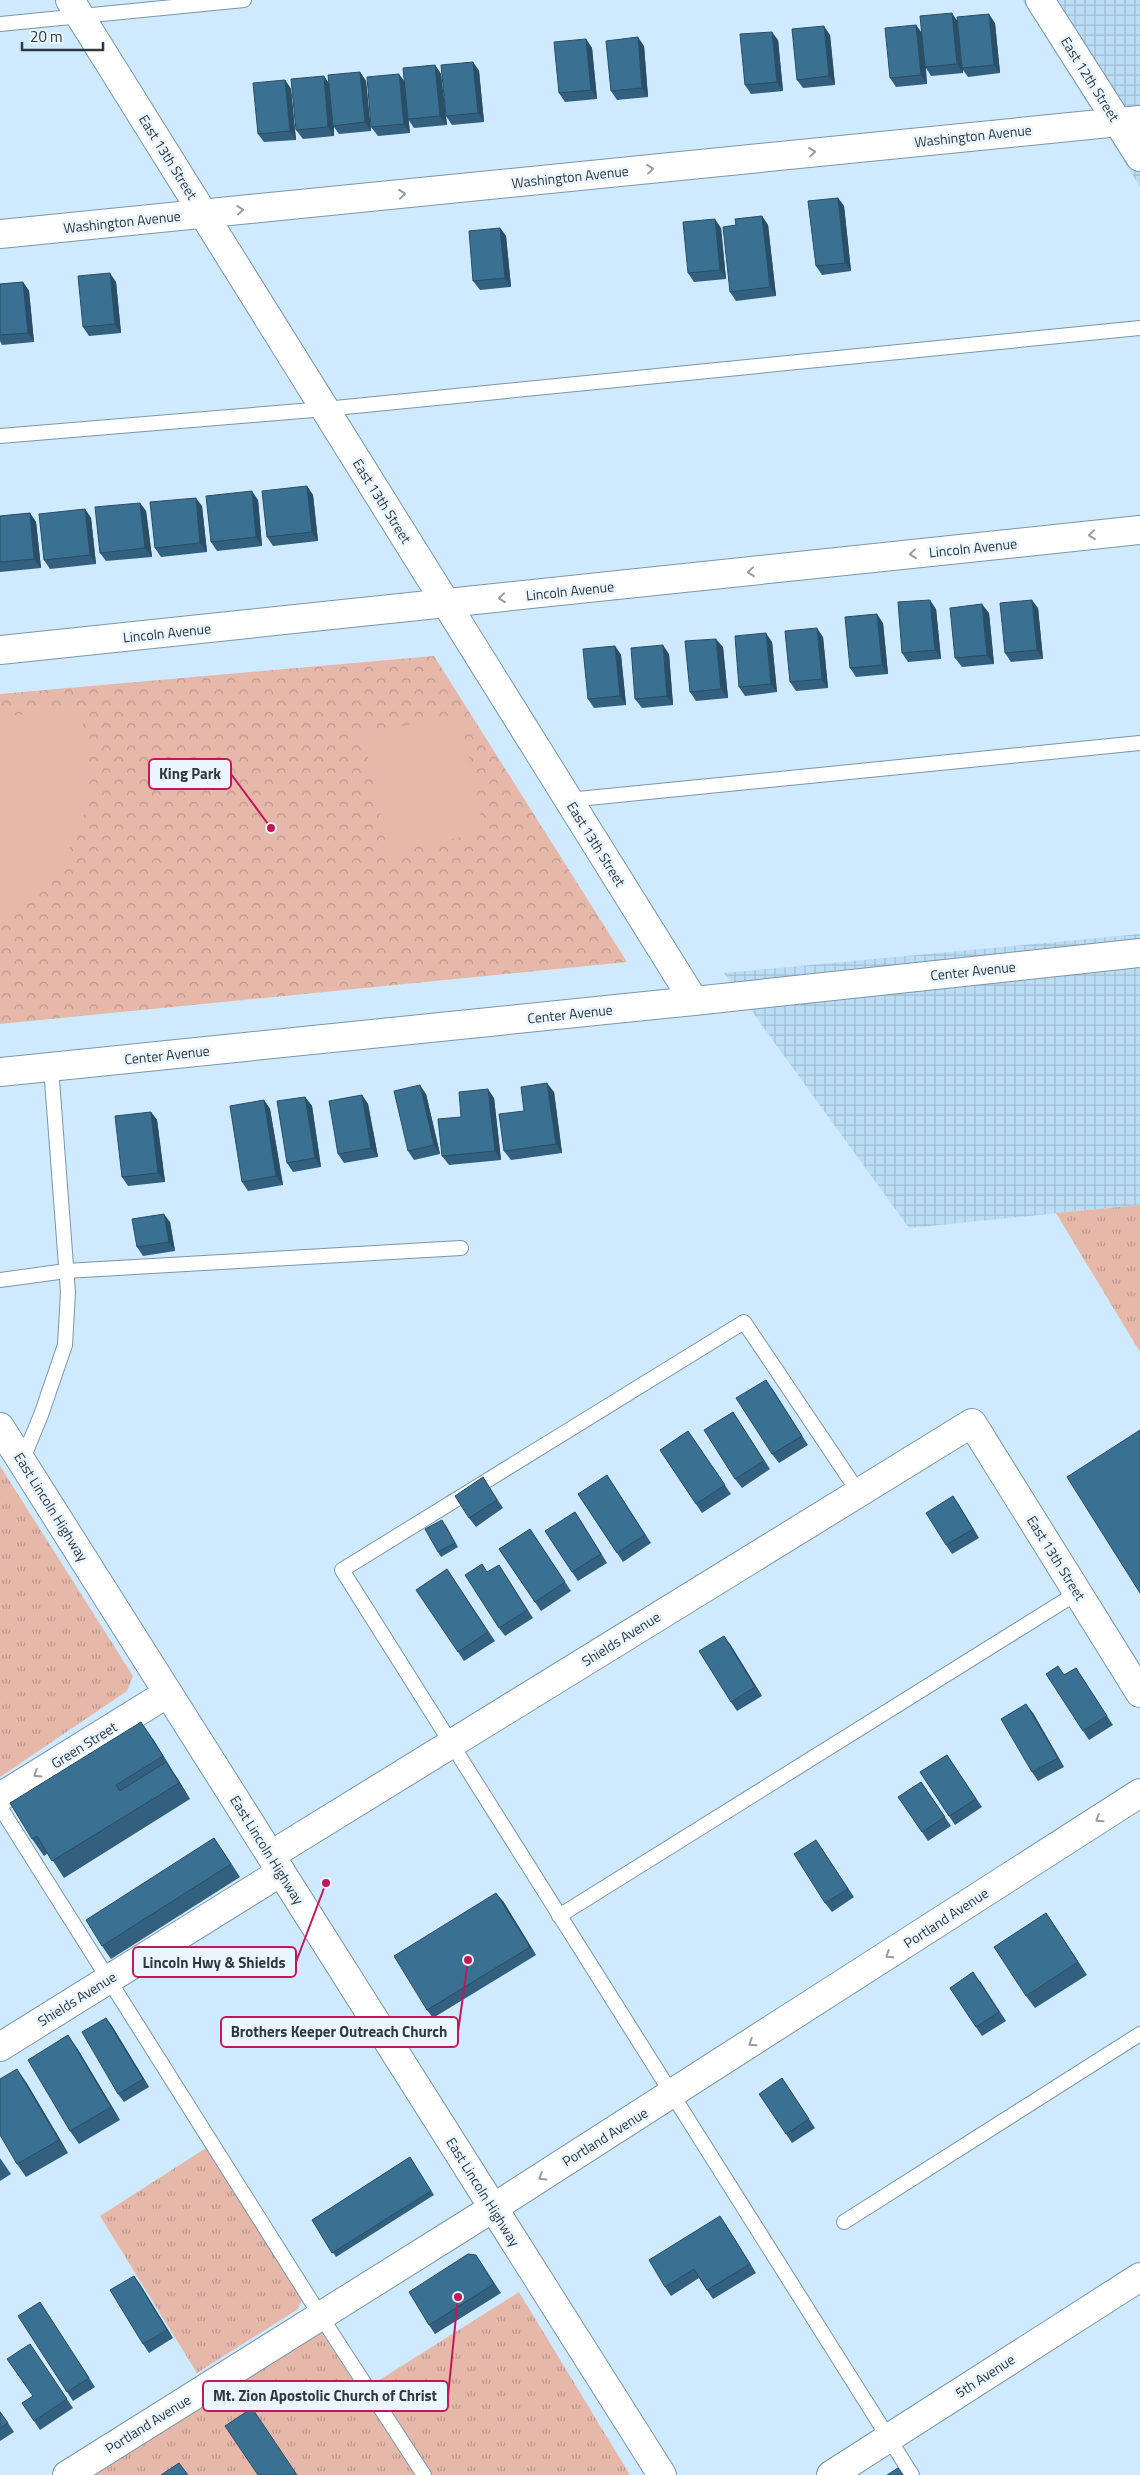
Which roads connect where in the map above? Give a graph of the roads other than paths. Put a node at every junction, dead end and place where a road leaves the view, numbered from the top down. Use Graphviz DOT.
graph roads {
  1 [pos="244,0"];
  2 [pos="1040,0"];
  3 [pos="74,8"];
  4 [pos="0,24"];
  5 [pos="1129,120"];
  6 [pos="1140,157"];
  7 [pos="203,214"];
  8 [pos="0,234"];
  9 [pos="1140,328"];
  10 [pos="325,409"];
  11 [pos="0,436"];
  12 [pos="1140,530"];
  13 [pos="446,604"];
  14 [pos="0,650"];
  15 [pos="1140,743"];
  16 [pos="568,800"];
  17 [pos="1140,953"];
  18 [pos="694,1001"];
  19 [pos="51,1066"];
  20 [pos="0,1072"];
  21 [pos="461,1248"];
  22 [pos="66,1271"];
  23 [pos="0,1280"];
  24 [pos="972,1423"];
  25 [pos="0,1427"];
  26 [pos="22,1461"];
  27 [pos="859,1493"];
  28 [pos="1077,1593"];
  29 [pos="168,1692"];
  30 [pos="1140,1693"];
  31 [pos="450,1745"];
  32 [pos="1140,1793"];
  33 [pos="0,1797"];
  34 [pos="0,1807"];
  35 [pos="276,1864"];
  36 [pos="559,1916"];
  37 [pos="108,1979"];
  38 [pos="1140,2034"];
  39 [pos="0,2047"];
  40 [pos="670,2095"];
  41 [pos="494,2208"];
  42 [pos="844,2222"];
  43 [pos="1140,2277"];
  44 [pos="320,2315"];
  45 [pos="888,2438"];
  46 [pos="66,2475"];
  47 [pos="424,2475"];
  48 [pos="662,2475"];
  49 [pos="831,2475"];
  50 [pos="912,2475"];
  1 -- 3 [label="lane"];
  2 -- 5 [label="street, East 12th Street"];
  3 -- 4 [label="lane"];
  3 -- 7 [label="street, East 13th Street"];
  5 -- 6 [label="street, East 12th Street"];
  7 -- 5 [label="street, Washington Avenue, one-way"];
  7 -- 8 [label="street, Washington Avenue"];
  7 -- 10 [label="street, East 13th Street"];
  9 -- 10 [label="lane"];
  10 -- 11 [label="lane"];
  10 -- 13 [label="street, East 13th Street"];
  12 -- 13 [label="street, Lincoln Avenue, one-way"];
  13 -- 14 [label="street, Lincoln Avenue"];
  13 -- 16 [label="street, East 13th Street"];
  15 -- 16 [label="lane"];
  16 -- 18 [label="street, East 13th Street"];
  17 -- 18 [label="street, Center Avenue"];
  18 -- 19 [label="street, Center Avenue"];
  19 -- 20 [label="street, Center Avenue"];
  19 -- 22 [label="lane"];
  21 -- 22 [label="lane"];
  22 -- 23 [label="lane"];
  22 -- 26 [label="lane"];
  24 -- 27 [label="street, Shields Avenue"];
  24 -- 28 [label="street, East 13th Street"];
  25 -- 26 [label="street, East Lincoln Highway"];
  26 -- 29 [label="street, East Lincoln Highway"];
  27 -- 31 [label="street, Shields Avenue"];
  27 -- 31 [label="lane"];
  28 -- 30 [label="street, East 13th Street"];
  28 -- 36 [label="lane"];
  29 -- 33 [label="street, Green Street, one-way"];
  29 -- 35 [label="street, East Lincoln Highway"];
  31 -- 35 [label="street, Shields Avenue"];
  31 -- 36 [label="lane"];
  32 -- 40 [label="street, Portland Avenue, one-way"];
  34 -- 37 [label="lane"];
  35 -- 37 [label="street, Shields Avenue"];
  35 -- 41 [label="street, East Lincoln Highway"];
  36 -- 40 [label="lane"];
  37 -- 39 [label="street, Shields Avenue"];
  37 -- 44 [label="lane"];
  38 -- 42 [label="lane"];
  40 -- 41 [label="street, Portland Avenue, one-way"];
  40 -- 45 [label="lane"];
  41 -- 44 [label="street, Portland Avenue"];
  41 -- 48 [label="street, East Lincoln Highway"];
  43 -- 45 [label="street, 5th Avenue"];
  44 -- 46 [label="street, Portland Avenue"];
  44 -- 47 [label="lane"];
  45 -- 49 [label="street, 5th Avenue"];
  45 -- 50 [label="lane"];
}
